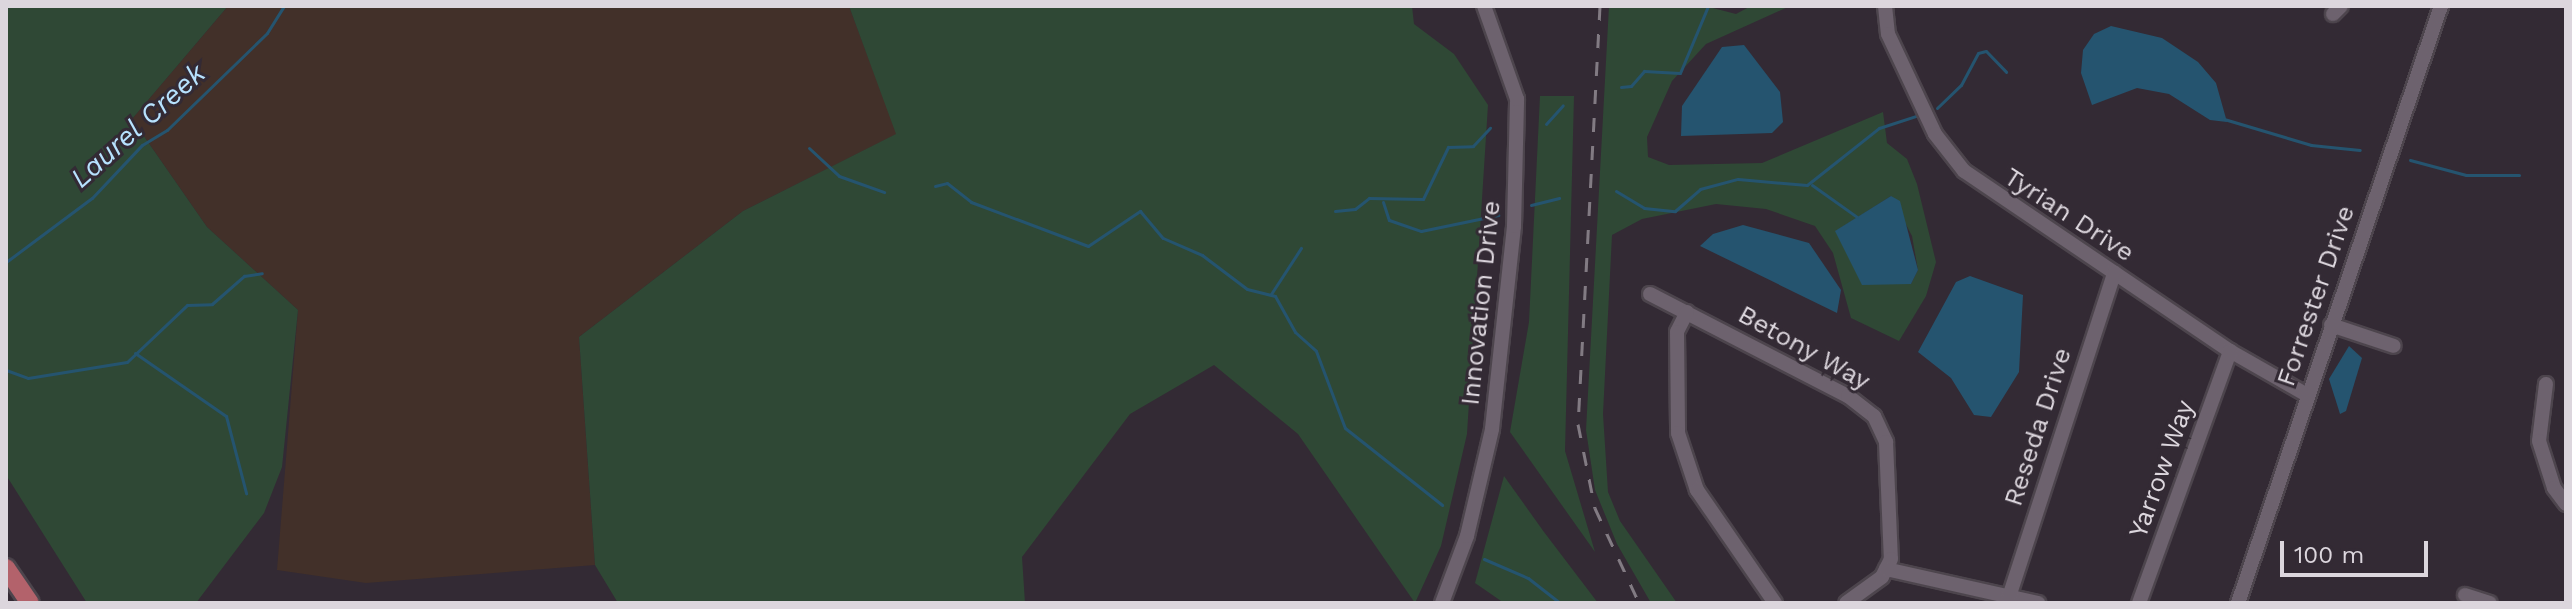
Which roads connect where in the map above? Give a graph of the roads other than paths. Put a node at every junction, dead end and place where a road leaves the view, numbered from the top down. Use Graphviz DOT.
graph roads {
  1 [pos="1484,6"];
  2 [pos="1885,6"];
  3 [pos="2441,6"];
  4 [pos="2114,273"];
  5 [pos="1650,294"];
  6 [pos="1687,312"];
  7 [pos="2331,325"];
  8 [pos="2394,346"];
  9 [pos="2230,351"];
  10 [pos="2546,384"];
  11 [pos="2307,395"];
  12 [pos="2566,504"];
  13 [pos="6,568"];
  14 [pos="1886,569"];
  15 [pos="2465,595"];
  16 [pos="2009,597"];
  17 [pos="30,603"];
  18 [pos="1442,603"];
  19 [pos="1775,603"];
  20 [pos="1846,603"];
  21 [pos="2038,603"];
  22 [pos="2139,603"];
  23 [pos="2238,603"];
  24 [pos="2490,603"];
  1 -- 18 [label="street, Innovation Drive"];
  2 -- 4 [label="street, Tyrian Drive"];
  3 -- 7 [label="street, Forrester Drive"];
  4 -- 9 [label="street, Tyrian Drive"];
  4 -- 16 [label="street, Reseda Drive"];
  5 -- 6 [label="street, Betony Way"];
  6 -- 14 [label="street, Betony Way"];
  6 -- 19 [label="street"];
  7 -- 8 [label="street"];
  7 -- 11 [label="street, Forrester Drive"];
  9 -- 11 [label="street, Tyrian Drive"];
  9 -- 22 [label="street, Yarrow Way"];
  10 -- 12 [label="street"];
  11 -- 23 [label="street, Forrester Drive"];
  13 -- 17 [label="main road"];
  14 -- 16 [label="street"];
  14 -- 20 [label="street"];
  15 -- 24 [label="street"];
  16 -- 21 [label="street"];
}
